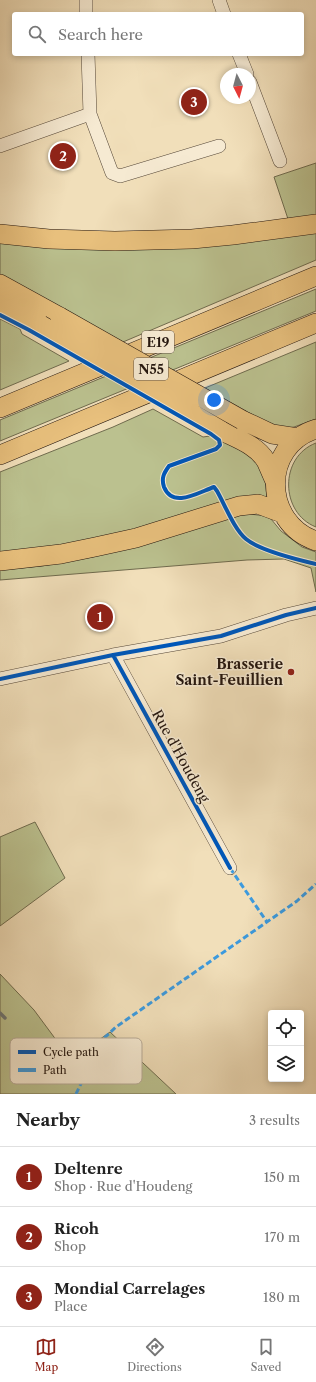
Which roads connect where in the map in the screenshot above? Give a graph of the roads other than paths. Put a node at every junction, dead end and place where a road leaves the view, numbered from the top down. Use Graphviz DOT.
graph roads {
  1 [pos="86,0"];
  2 [pos="219,0"];
  3 [pos="86,12"];
  4 [pos="223,12"];
  5 [pos="88,56"];
  6 [pos="241,56"];
  7 [pos="245,68"];
  8 [pos="256,98"];
  9 [pos="90,114"];
  10 [pos="0,146"];
  11 [pos="219,146"];
  12 [pos="280,161"];
  13 [pos="316,224"];
  14 [pos="0,234"];
  15 [pos="316,276"];
  16 [pos="0,284"];
  17 [pos="0,304"];
  18 [pos="316,323"];
  19 [pos="0,408"];
  20 [pos="316,429"];
  21 [pos="298,438"];
  22 [pos="0,455"];
  23 [pos="275,481"];
  24 [pos="282,513"];
  25 [pos="316,542"];
  26 [pos="0,561"];
  27 [pos="316,608"];
  28 [pos="113,655"];
  29 [pos="0,679"];
  30 [pos="230,868"];
  1 -- 3 [label="street"];
  2 -- 4 [label="street"];
  5 -- 9 [label="street"];
  6 -- 7 [label="street"];
  8 -- 12 [label="street"];
  9 -- 10 [label="street"];
  9 -- 11 [label="street"];
  13 -- 14 [label="highway"];
  15 -- 19 [label="highway, E19"];
  16 -- 21 [label="highway, N55, bridge"];
  17 -- 23 [label="highway, N55, bridge"];
  18 -- 22 [label="highway"];
  20 -- 21 [label="highway, N55"];
  21 -- 23 [label="highway, N55"];
  23 -- 24 [label="highway, N55"];
  24 -- 25 [label="highway, N55"];
  24 -- 26 [label="highway"];
  27 -- 28 [label="street"];
  28 -- 29 [label="street"];
  28 -- 30 [label="street, Rue d'Houdeng"];
}
